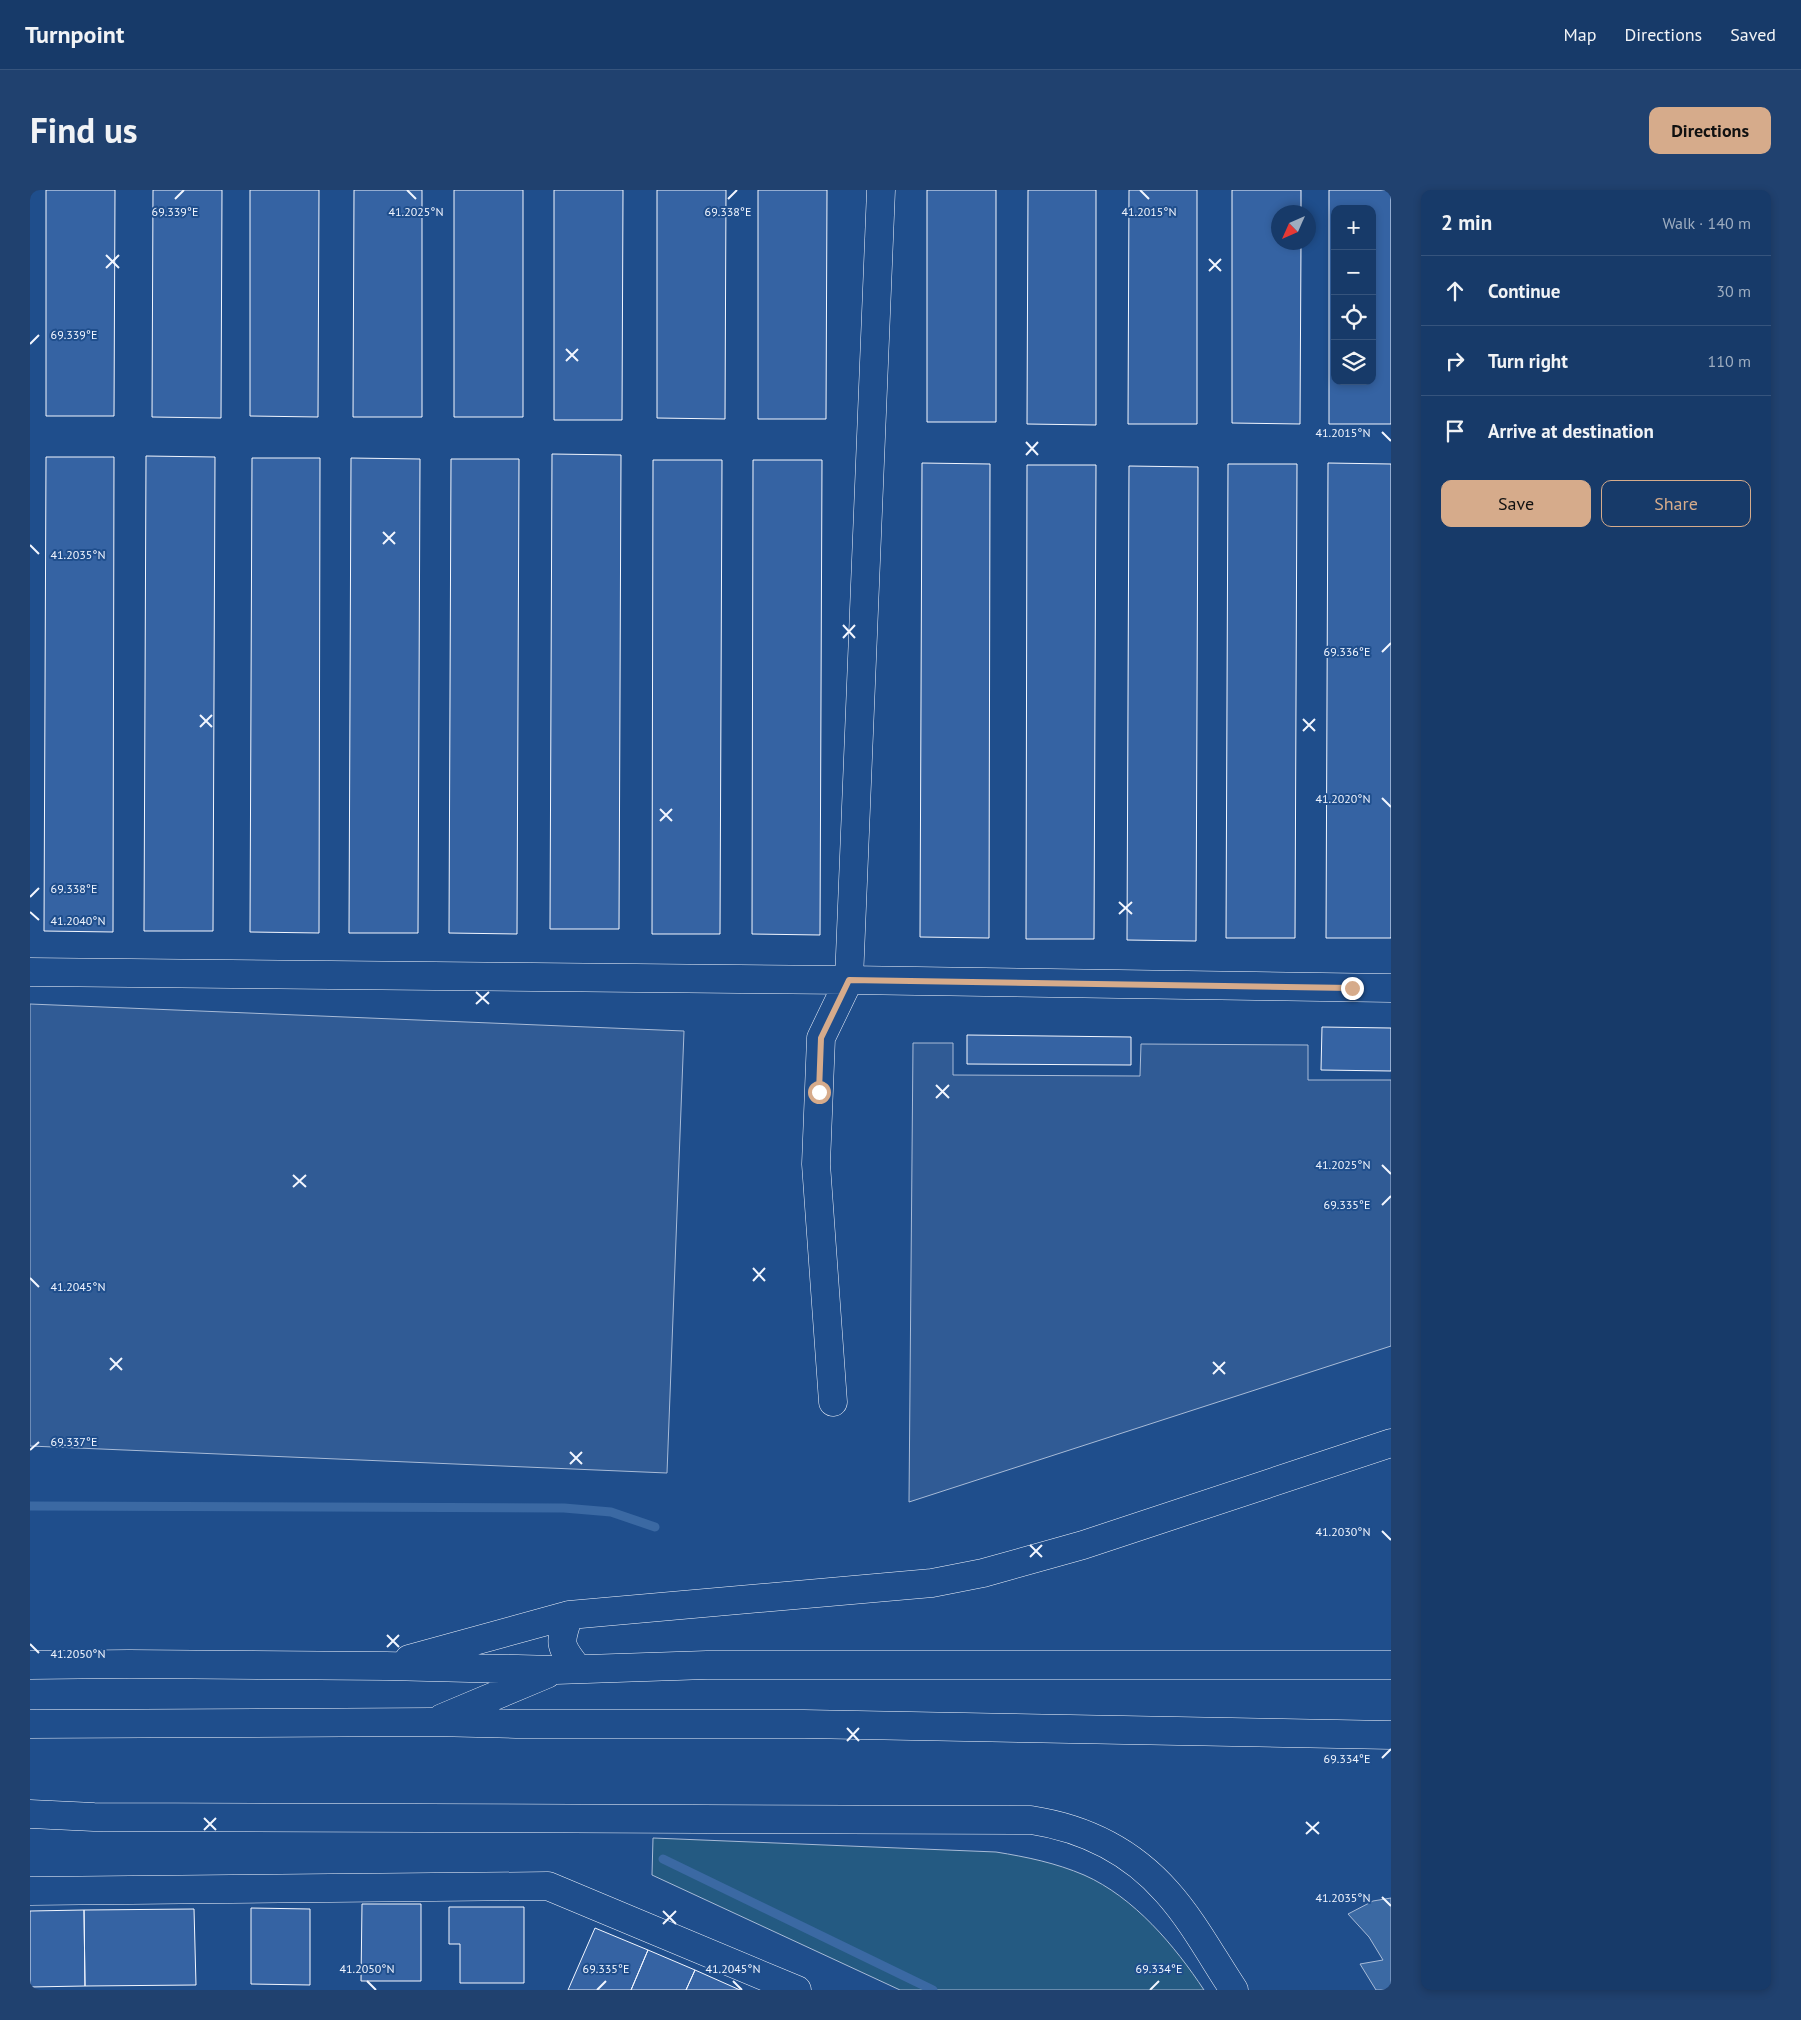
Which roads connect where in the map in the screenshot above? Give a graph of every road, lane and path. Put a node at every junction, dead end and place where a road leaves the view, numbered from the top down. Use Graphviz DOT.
graph roads {
  1 [pos="881,190"];
  2 [pos="30,972"];
  3 [pos="849,980"];
  4 [pos="1391,988"];
  5 [pos="834,1402"];
  6 [pos="1391,1443"];
  7 [pos="569,1615"];
  8 [pos="30,1665"];
  9 [pos="1391,1665"];
  10 [pos="386,1666"];
  11 [pos="567,1670"];
  12 [pos="432,1722"];
  13 [pos="30,1724"];
  14 [pos="1391,1735"];
  15 [pos="30,1814"];
  16 [pos="30,1891"];
  17 [pos="797,1990"];
  18 [pos="1234,1990"];
  1 -- 3 [label="main road"];
  2 -- 3 [label="main road"];
  3 -- 4 [label="main road"];
  3 -- 5 [label="main road"];
  6 -- 7 [label="main road"];
  7 -- 10 [label="main road"];
  7 -- 11 [label="main road"];
  8 -- 10 [label="main road"];
  9 -- 11 [label="main road"];
  10 -- 11 [label="main road"];
  11 -- 12 [label="main road"];
  12 -- 13 [label="main road"];
  12 -- 14 [label="main road"];
  15 -- 18 [label="main road"];
  16 -- 17 [label="main road"];
}
